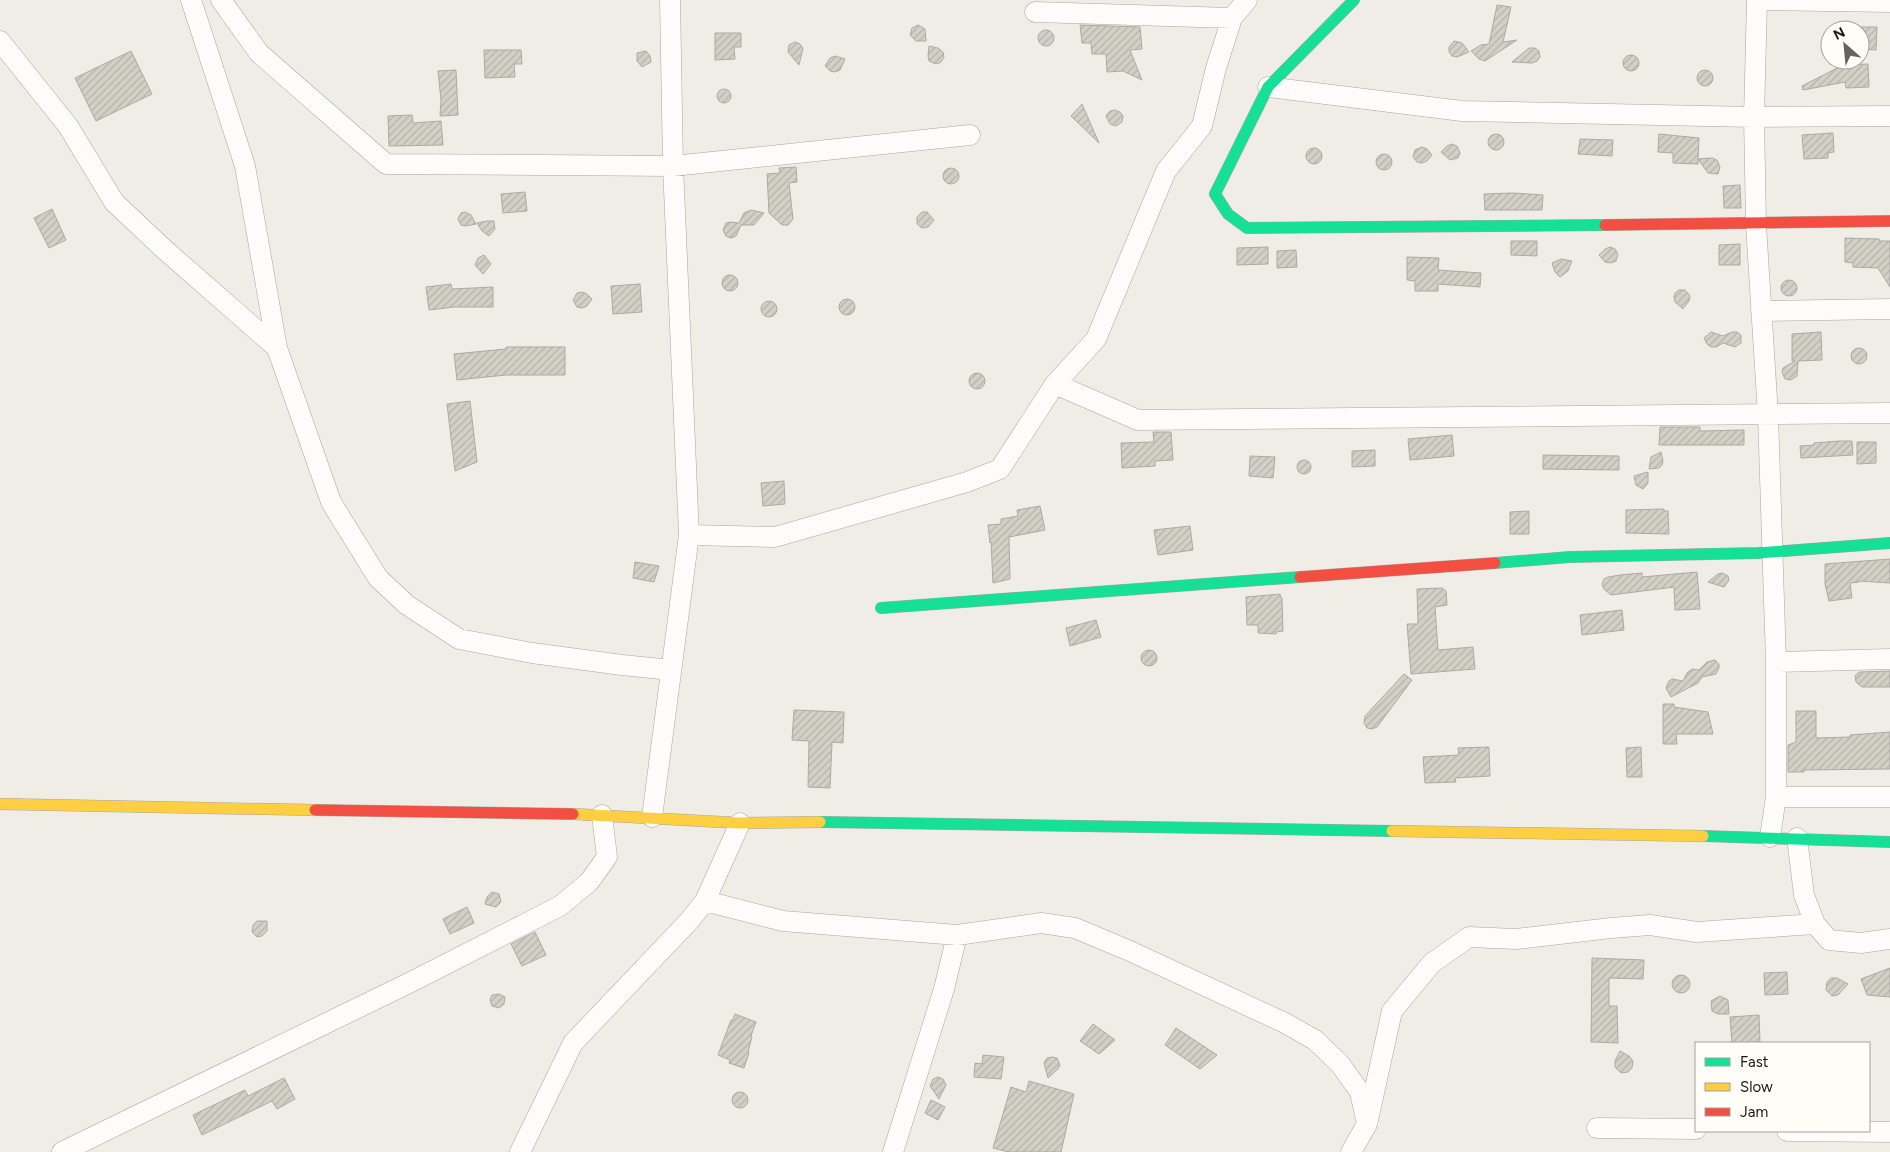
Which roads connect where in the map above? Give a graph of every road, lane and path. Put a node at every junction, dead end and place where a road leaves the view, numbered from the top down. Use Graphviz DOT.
graph roads {
  1 [pos="190,0"];
  2 [pos="220,0"];
  3 [pos="670,0"];
  4 [pos="1247,0"];
  5 [pos="1354,0"];
  6 [pos="1757,0"];
  7 [pos="1890,2"];
  8 [pos="1034,12"];
  9 [pos="1232,18"];
  10 [pos="0,41"];
  11 [pos="1268,87"];
  12 [pos="1890,116"];
  13 [pos="1754,117"];
  14 [pos="970,135"];
  15 [pos="672,166"];
  16 [pos="1890,221"];
  17 [pos="1756,224"];
  18 [pos="1890,309"];
  19 [pos="1762,311"];
  20 [pos="277,348"];
  21 [pos="1055,384"];
  22 [pos="1890,413"];
  23 [pos="1768,415"];
  24 [pos="689,535"];
  25 [pos="1890,544"];
  26 [pos="1772,551"];
  27 [pos="881,608"];
  28 [pos="1890,658"];
  29 [pos="1776,662"];
  30 [pos="671,670"];
  31 [pos="1776,797"];
  32 [pos="1890,797"];
  33 [pos="0,804"];
  34 [pos="602,815"];
  35 [pos="652,817"];
  36 [pos="740,823"];
  37 [pos="1770,837"];
  38 [pos="1797,838"];
  39 [pos="1890,842"];
  40 [pos="705,901"];
  41 [pos="1815,924"];
  42 [pos="957,934"];
  43 [pos="1890,940"];
  44 [pos="1367,1124"];
  45 [pos="1597,1128"];
  46 [pos="1695,1130"];
  47 [pos="1870,1132"];
  48 [pos="1890,1132"];
  49 [pos="62,1152"];
  50 [pos="520,1152"];
  51 [pos="893,1152"];
  52 [pos="1351,1152"];
  1 -- 20 [label="street"];
  2 -- 15 [label="street"];
  3 -- 15 [label="street"];
  4 -- 9 [label="street"];
  5 -- 11 [label="street"];
  6 -- 7 [label="street"];
  6 -- 13 [label="street"];
  8 -- 9 [label="street"];
  9 -- 21 [label="street"];
  10 -- 20 [label="street"];
  11 -- 13 [label="street"];
  11 -- 17 [label="street"];
  12 -- 13 [label="street"];
  13 -- 17 [label="street"];
  14 -- 15 [label="street"];
  15 -- 24 [label="street"];
  16 -- 17 [label="street"];
  17 -- 19 [label="street"];
  18 -- 19 [label="street"];
  19 -- 23 [label="street"];
  20 -- 30 [label="street"];
  21 -- 23 [label="street"];
  21 -- 24 [label="street"];
  22 -- 23 [label="street"];
  23 -- 26 [label="street"];
  24 -- 30 [label="street"];
  25 -- 26 [label="street"];
  26 -- 27 [label="street"];
  26 -- 29 [label="street"];
  28 -- 29 [label="street"];
  29 -- 31 [label="street"];
  30 -- 35 [label="street"];
  31 -- 32 [label="street"];
  31 -- 37 [label="street"];
  33 -- 34 [label="street"];
  34 -- 35 [label="street"];
  34 -- 49 [label="street"];
  35 -- 36 [label="street"];
  36 -- 37 [label="street"];
  36 -- 40 [label="street"];
  37 -- 38 [label="street"];
  38 -- 39 [label="street"];
  38 -- 41 [label="street"];
  40 -- 42 [label="street"];
  40 -- 50 [label="street"];
  41 -- 43 [label="street"];
  41 -- 44 [label="street"];
  42 -- 44 [label="street"];
  42 -- 51 [label="street"];
  44 -- 52 [label="street"];
  45 -- 46 [label="street"];
  47 -- 48 [label="street"];
}
